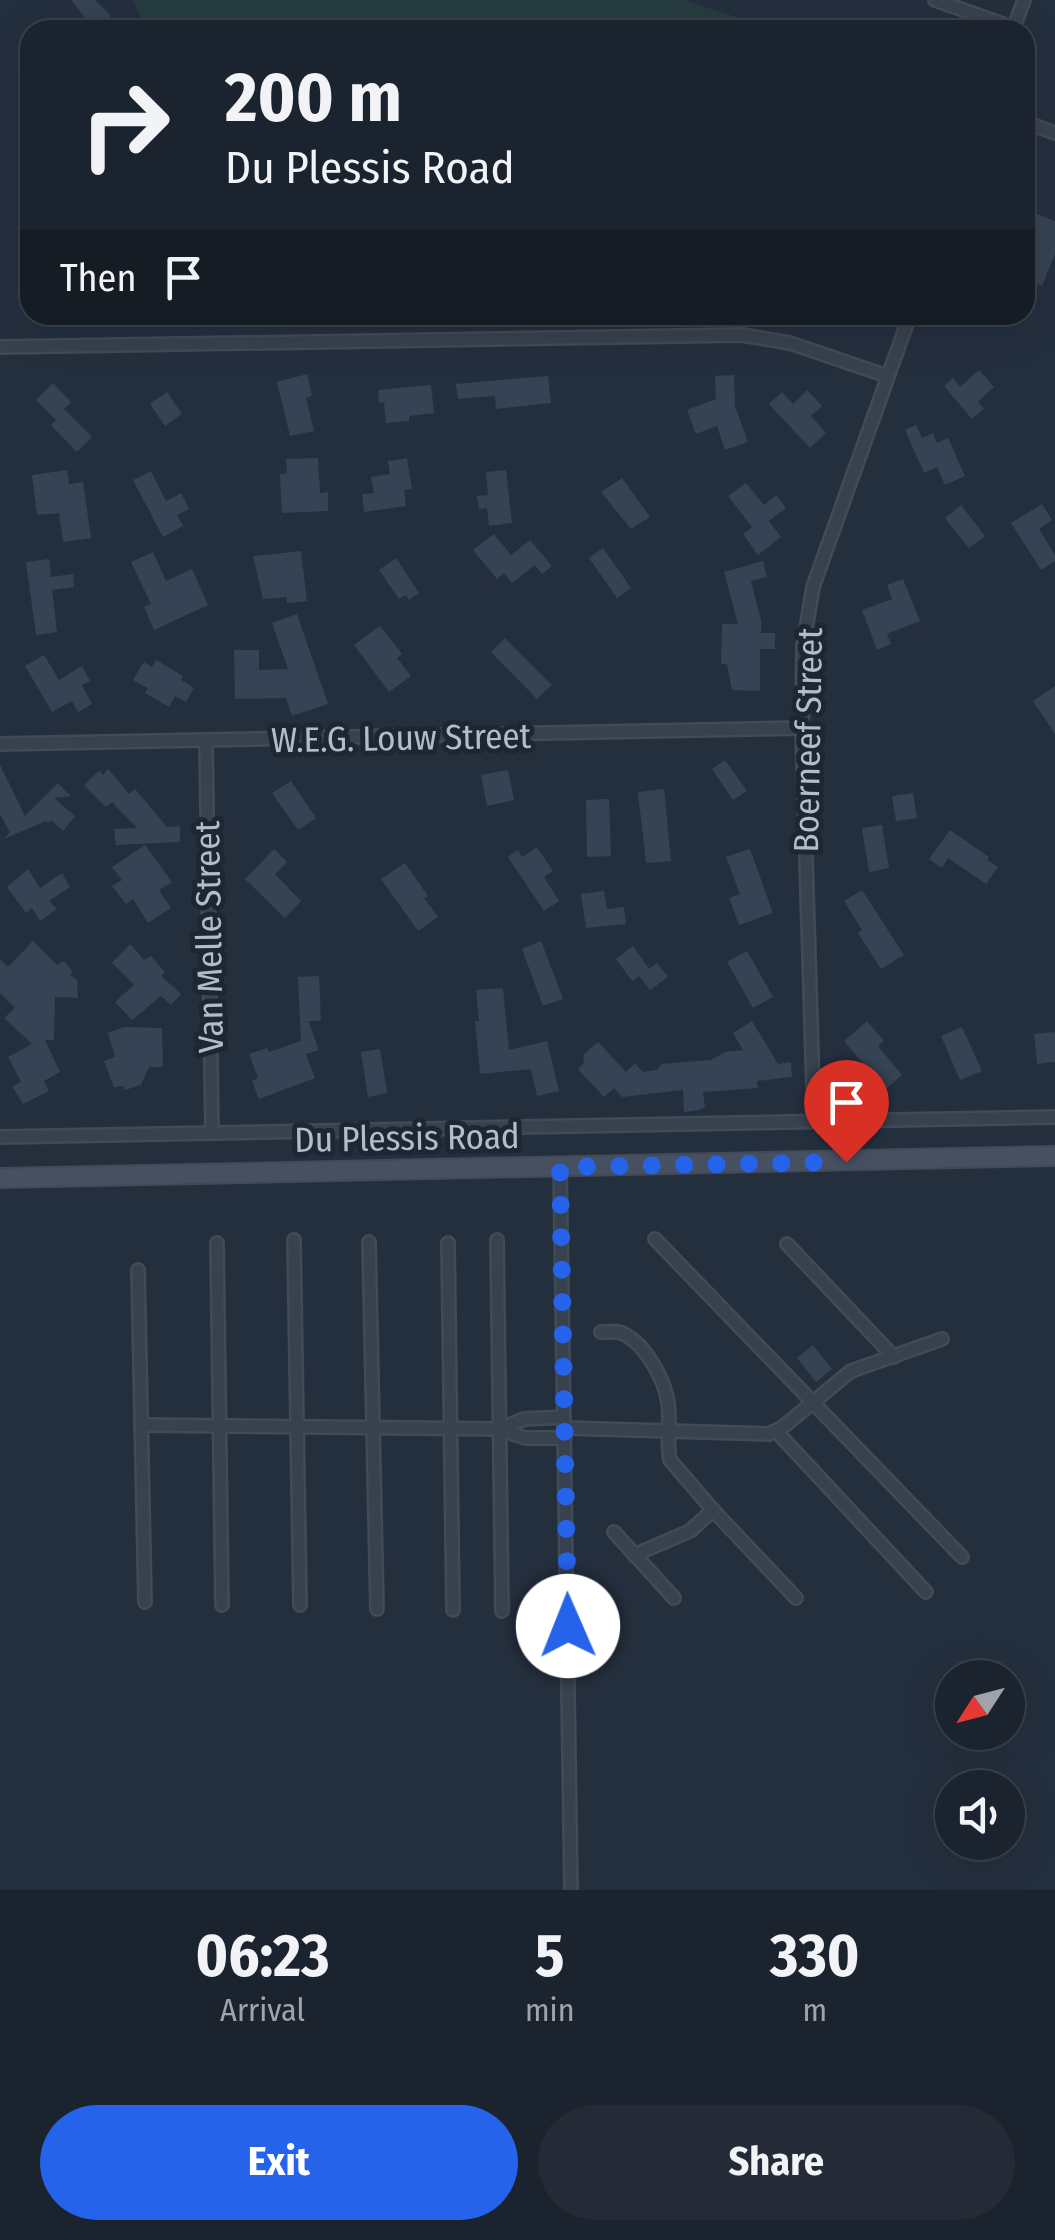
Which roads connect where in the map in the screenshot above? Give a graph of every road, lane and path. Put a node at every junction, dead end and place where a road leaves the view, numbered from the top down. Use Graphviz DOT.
graph roads {
  1 [pos="935,0"];
  2 [pos="989,20"];
  3 [pos="906,325"];
  4 [pos="0,347"];
  5 [pos="887,376"];
  6 [pos="802,728"];
  7 [pos="206,742"];
  8 [pos="0,744"];
  9 [pos="1055,1117"];
  10 [pos="814,1122"];
  11 [pos="212,1132"];
  12 [pos="0,1137"];
  13 [pos="1055,1156"];
  14 [pos="560,1167"];
  15 [pos="0,1178"];
  16 [pos="655,1239"];
  17 [pos="294,1240"];
  18 [pos="497,1240"];
  19 [pos="369,1242"];
  20 [pos="216,1243"];
  21 [pos="448,1243"];
  22 [pos="788,1244"];
  23 [pos="138,1270"];
  24 [pos="602,1332"];
  25 [pos="942,1339"];
  26 [pos="894,1357"];
  27 [pos="812,1400"];
  28 [pos="219,1424"];
  29 [pos="141,1425"];
  30 [pos="298,1425"];
  31 [pos="373,1426"];
  32 [pos="450,1428"];
  33 [pos="500,1428"];
  34 [pos="564,1428"];
  35 [pos="776,1430"];
  36 [pos="668,1432"];
  37 [pos="712,1510"];
  38 [pos="614,1532"];
  39 [pos="634,1554"];
  40 [pos="962,1556"];
  41 [pos="926,1592"];
  42 [pos="674,1598"];
  43 [pos="796,1598"];
  44 [pos="145,1602"];
  45 [pos="222,1605"];
  46 [pos="300,1605"];
  47 [pos="377,1609"];
  48 [pos="453,1610"];
  49 [pos="502,1611"];
  50 [pos="572,1890"];
  1 -- 2 [label="street"];
  3 -- 5 [label="street, Boerneef Street"];
  4 -- 5 [label="street"];
  5 -- 6 [label="street, Boerneef Street"];
  6 -- 7 [label="street, W.E.G. Louw Street"];
  6 -- 10 [label="street, Boerneef Street"];
  7 -- 8 [label="street, W.E.G. Louw Street"];
  7 -- 11 [label="street, Van Melle Street"];
  9 -- 10 [label="street, Du Plessis Road"];
  10 -- 11 [label="street, Du Plessis Road"];
  11 -- 12 [label="street, Du Plessis Road"];
  13 -- 14 [label="street, Du Plessis Road"];
  14 -- 15 [label="street, Du Plessis Road"];
  14 -- 34 [label="street"];
  16 -- 27 [label="street"];
  17 -- 30 [label="street"];
  18 -- 33 [label="street"];
  19 -- 31 [label="street"];
  20 -- 28 [label="street"];
  21 -- 32 [label="street"];
  22 -- 26 [label="street"];
  23 -- 29 [label="street"];
  24 -- 36 [label="street"];
  25 -- 26 [label="street"];
  26 -- 27 [label="street"];
  27 -- 35 [label="street"];
  27 -- 40 [label="street"];
  28 -- 29 [label="street"];
  28 -- 30 [label="street"];
  28 -- 45 [label="street"];
  29 -- 44 [label="street"];
  30 -- 31 [label="street"];
  30 -- 46 [label="street"];
  31 -- 32 [label="street"];
  31 -- 47 [label="street"];
  32 -- 33 [label="street"];
  32 -- 48 [label="street"];
  33 -- 34 [label="street"];
  33 -- 34 [label="street"];
  33 -- 49 [label="street"];
  34 -- 36 [label="street"];
  34 -- 50 [label="street"];
  35 -- 36 [label="street"];
  35 -- 41 [label="street"];
  36 -- 37 [label="street"];
  37 -- 39 [label="street"];
  37 -- 43 [label="street"];
  38 -- 39 [label="street"];
  39 -- 42 [label="street"];
}
